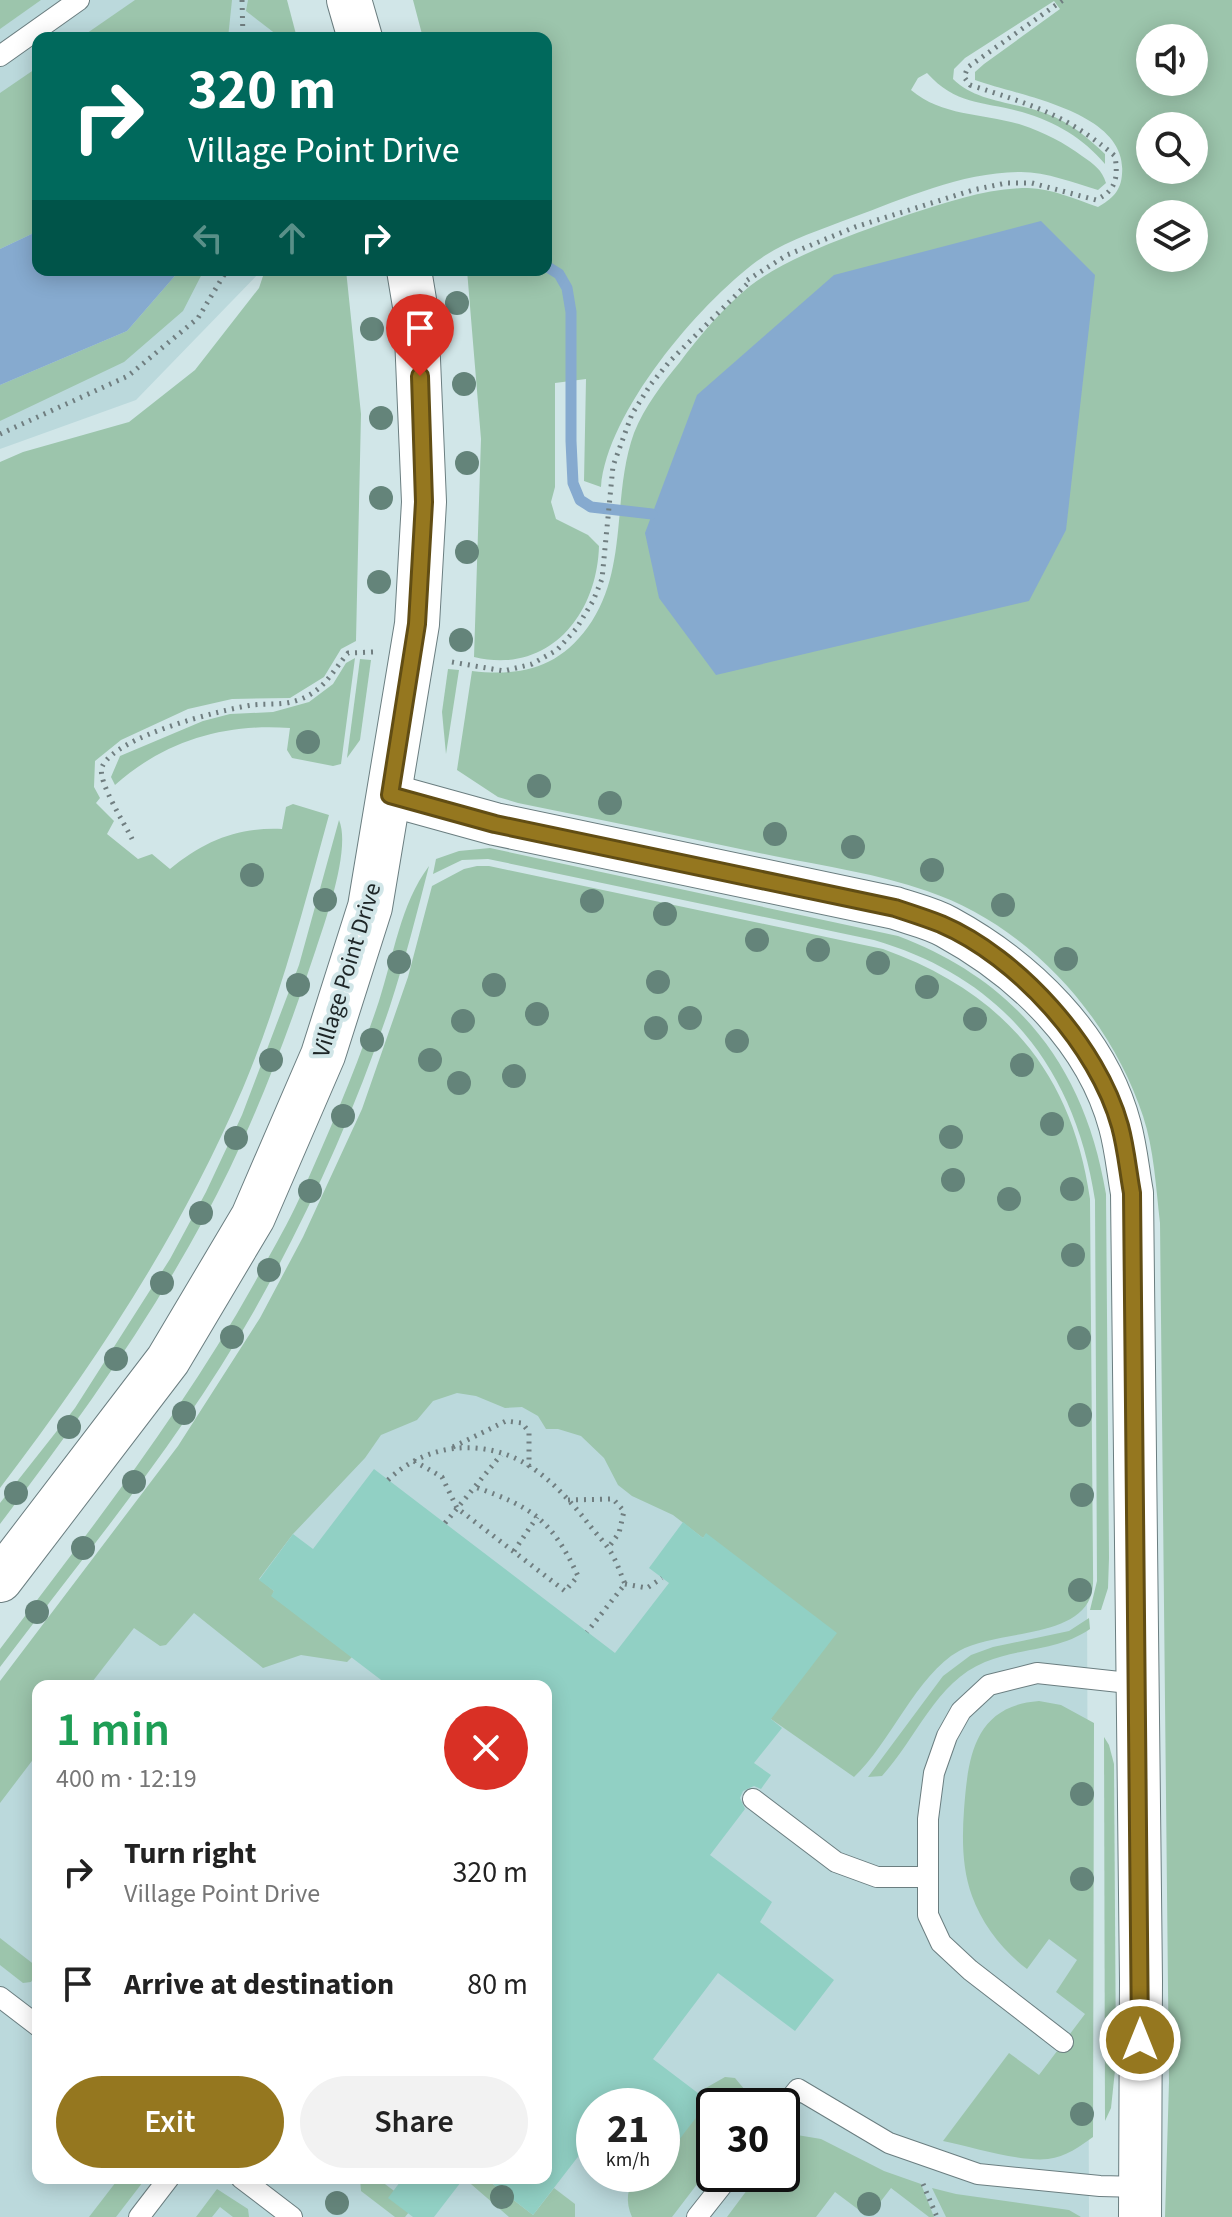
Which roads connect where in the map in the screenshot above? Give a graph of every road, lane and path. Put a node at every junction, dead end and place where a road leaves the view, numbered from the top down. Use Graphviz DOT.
graph roads {
  1 [pos="79,0"];
  2 [pos="242,0"];
  3 [pos="349,0"];
  4 [pos="1063,0"];
  5 [pos="34,32"];
  6 [pos="243,32"];
  7 [pos="358,32"];
  8 [pos="32,33"];
  9 [pos="0,56"];
  10 [pos="223,276"];
  11 [pos="410,276"];
  12 [pos="0,434"];
  13 [pos="374,652"];
  14 [pos="452,662"];
  15 [pos="390,795"];
  16 [pos="132,839"];
  17 [pos="452,1447"];
  18 [pos="501,1455"];
  19 [pos="413,1461"];
  20 [pos="529,1467"];
  21 [pos="388,1480"];
  22 [pos="475,1487"];
  23 [pos="567,1500"];
  24 [pos="457,1508"];
  25 [pos="537,1517"];
  26 [pos="445,1523"];
  27 [pos="608,1548"];
  28 [pos="514,1551"];
  29 [pos="662,1578"];
  30 [pos="0,1580"];
  31 [pos="625,1584"];
  32 [pos="587,1632"];
  33 [pos="1138,1684"];
  34 [pos="753,1799"];
  35 [pos="927,1877"];
  36 [pos="0,1997"];
  37 [pos="32,2021"];
  38 [pos="1063,2042"];
  39 [pos="800,2090"];
  40 [pos="164,2184"];
  41 [pos="249,2184"];
  42 [pos="717,2192"];
  43 [pos="1140,2202"];
  44 [pos="139,2217"];
  45 [pos="292,2217"];
  46 [pos="697,2217"];
  1 -- 5 [label="lane"];
  2 -- 6 [label="path"];
  3 -- 7 [label="street"];
  4 -- 14 [label="path"];
  8 -- 9 [label="lane"];
  10 -- 12 [label="path"];
  11 -- 15 [label="street, Village Point Drive"];
  13 -- 16 [label="path"];
  15 -- 30 [label="street, Village Point Drive"];
  15 -- 33 [label="street"];
  17 -- 18 [label="path"];
  17 -- 19 [label="path"];
  17 -- 20 [label="path"];
  18 -- 20 [label="path"];
  18 -- 22 [label="path"];
  19 -- 21 [label="path"];
  19 -- 24 [label="path"];
  20 -- 23 [label="path"];
  22 -- 24 [label="path"];
  22 -- 25 [label="path"];
  23 -- 27 [label="path"];
  23 -- 27 [label="path"];
  24 -- 26 [label="path"];
  24 -- 28 [label="path"];
  25 -- 28 [label="path"];
  25 -- 28 [label="path"];
  27 -- 31 [label="path"];
  29 -- 31 [label="path"];
  31 -- 32 [label="path"];
  33 -- 35 [label="lane"];
  33 -- 43 [label="street"];
  34 -- 35 [label="lane"];
  35 -- 38 [label="lane"];
  36 -- 37 [label="lane"];
  39 -- 43 [label="lane"];
  40 -- 44 [label="lane"];
  41 -- 45 [label="lane"];
  42 -- 46 [label="lane"];
}
